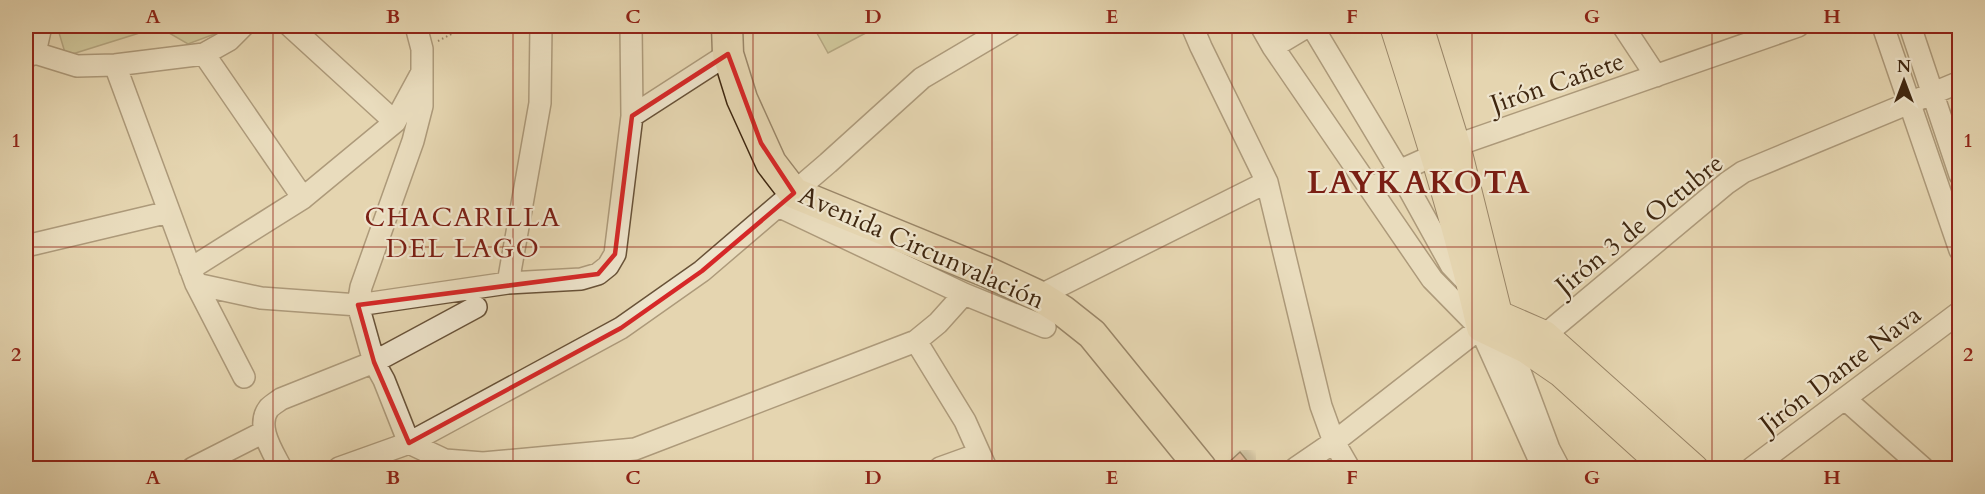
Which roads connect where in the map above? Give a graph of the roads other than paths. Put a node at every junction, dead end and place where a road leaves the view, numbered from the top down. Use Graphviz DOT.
graph roads {
  1 [pos="41,26"];
  2 [pos="243,26"];
  3 [pos="290,26"];
  4 [pos="416,26"];
  5 [pos="541,26"];
  6 [pos="631,26"];
  7 [pos="1010,26"];
  8 [pos="1192,26"];
  9 [pos="1261,26"];
  10 [pos="1310,26"];
  11 [pos="1394,26"];
  12 [pos="1420,26"];
  13 [pos="1623,26"];
  14 [pos="1798,26"];
  15 [pos="1883,26"];
  16 [pos="1910,26"];
  17 [pos="729,35"];
  18 [pos="1273,47"];
  19 [pos="204,54"];
  20 [pos="30,55"];
  21 [pos="115,65"];
  22 [pos="422,70"];
  23 [pos="1656,76"];
  24 [pos="1959,82"];
  25 [pos="1932,94"];
  26 [pos="1910,104"];
  27 [pos="632,116"];
  28 [pos="395,122"];
  29 [pos="1457,146"];
  30 [pos="1434,156"];
  31 [pos="1399,171"];
  32 [pos="1959,175"];
  33 [pos="1267,182"];
  34 [pos="1372,189"];
  35 [pos="303,198"];
  36 [pos="786,200"];
  37 [pos="169,212"];
  38 [pos="26,246"];
  39 [pos="1959,250"];
  40 [pos="193,276"];
  41 [pos="508,283"];
  42 [pos="1470,285"];
  43 [pos="964,294"];
  44 [pos="1039,296"];
  45 [pos="358,305"];
  46 [pos="476,307"];
  47 [pos="1959,312"];
  48 [pos="1045,327"];
  49 [pos="1482,327"];
  50 [pos="916,341"];
  51 [pos="1527,342"];
  52 [pos="374,362"];
  53 [pos="244,377"];
  54 [pos="1845,399"];
  55 [pos="264,432"];
  56 [pos="1334,442"];
  57 [pos="409,443"];
  58 [pos="1542,457"];
  59 [pos="982,461"];
  60 [pos="193,468"];
  61 [pos="281,468"];
  62 [pos="339,468"];
  63 [pos="940,468"];
  64 [pos="1201,468"];
  65 [pos="1296,468"];
  66 [pos="1348,468"];
  67 [pos="1559,468"];
  68 [pos="1665,468"];
  69 [pos="1695,468"];
  70 [pos="1752,468"];
  71 [pos="1923,468"];
  1 -- 20 [label="street"];
  2 -- 19 [label="street"];
  3 -- 28 [label="street"];
  4 -- 22 [label="street"];
  5 -- 41 [label="street"];
  6 -- 27 [label="street"];
  7 -- 36 [label="street"];
  8 -- 33 [label="street"];
  9 -- 18 [label="street"];
  10 -- 18 [label="street"];
  10 -- 31 [label="street"];
  11 -- 30 [label="main road"];
  12 -- 29 [label="main road"];
  13 -- 23 [label="street"];
  14 -- 23 [label="street, Jirón Cañete"];
  15 -- 26 [label="street"];
  16 -- 25 [label="street"];
  17 -- 27 [label="street"];
  17 -- 36 [label="highway, Avenida Circunvalación"];
  18 -- 34 [label="street"];
  19 -- 21 [label="street"];
  19 -- 35 [label="street"];
  20 -- 21 [label="street"];
  21 -- 37 [label="street"];
  22 -- 28 [label="street"];
  22 -- 45 [label="street"];
  23 -- 29 [label="street, Jirón Cañete"];
  24 -- 25 [label="street, Jirón 3 de Octubre"];
  25 -- 26 [label="street, Jirón 3 de Octubre"];
  25 -- 32 [label="street"];
  26 -- 39 [label="street"];
  26 -- 51 [label="street, Jirón 3 de Octubre"];
  27 -- 41 [label="street"];
  28 -- 35 [label="street"];
  29 -- 30 [label="street, Jirón Cañete"];
  29 -- 49 [label="main road"];
  30 -- 31 [label="street, Jirón Cañete"];
  30 -- 42 [label="main road"];
  31 -- 34 [label="street, Jirón Cañete"];
  31 -- 42 [label="street"];
  33 -- 44 [label="street"];
  33 -- 56 [label="street"];
  34 -- 49 [label="street"];
  35 -- 40 [label="street"];
  36 -- 43 [label="street"];
  36 -- 44 [label="highway, Avenida Circunvalación"];
  36 -- 57 [label="street"];
  37 -- 38 [label="street"];
  37 -- 40 [label="street"];
  40 -- 45 [label="street"];
  40 -- 53 [label="street"];
  41 -- 45 [label="street"];
  42 -- 49 [label="main road"];
  43 -- 48 [label="street"];
  43 -- 50 [label="street"];
  44 -- 64 [label="highway, Avenida Circunvalación"];
  45 -- 52 [label="street"];
  46 -- 52 [label="street"];
  47 -- 54 [label="street, Jirón Dante Nava"];
  49 -- 51 [label="main road"];
  49 -- 51 [label="main road"];
  49 -- 56 [label="street"];
  49 -- 58 [label="street"];
  50 -- 57 [label="street"];
  50 -- 59 [label="street"];
  51 -- 58 [label="street"];
  51 -- 68 [label="main road"];
  51 -- 69 [label="main road"];
  52 -- 55 [label="street"];
  52 -- 57 [label="street"];
  54 -- 70 [label="street, Jirón Dante Nava"];
  54 -- 71 [label="street"];
  55 -- 60 [label="street"];
  55 -- 61 [label="street"];
  56 -- 65 [label="street"];
  56 -- 66 [label="street"];
  57 -- 62 [label="street"];
  58 -- 67 [label="street"];
  59 -- 63 [label="street"];
}
